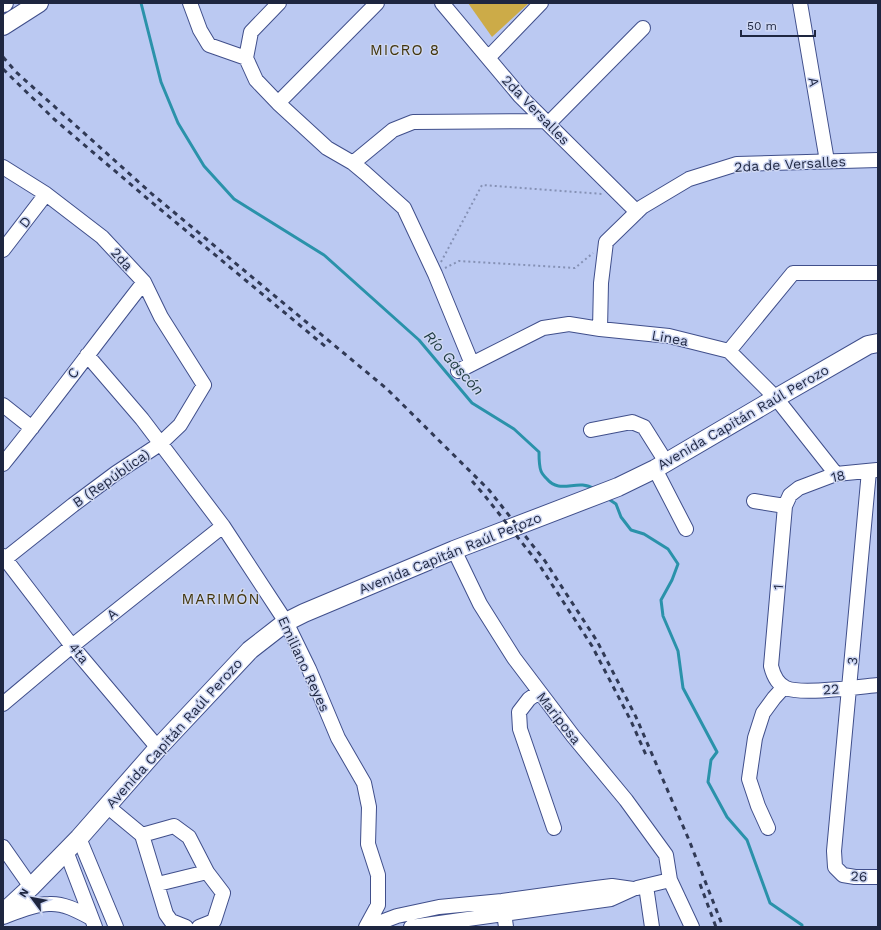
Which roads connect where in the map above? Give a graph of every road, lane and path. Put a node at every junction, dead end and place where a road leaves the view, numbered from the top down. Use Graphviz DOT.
graph roads {
  1 [pos="39,3"];
  2 [pos="190,3"];
  3 [pos="279,3"];
  4 [pos="378,3"];
  5 [pos="442,3"];
  6 [pos="541,3"];
  7 [pos="800,3"];
  8 [pos="3,26"];
  9 [pos="643,28"];
  10 [pos="246,58"];
  11 [pos="488,58"];
  12 [pos="278,104"];
  13 [pos="546,121"];
  14 [pos="878,160"];
  15 [pos="827,161"];
  16 [pos="353,164"];
  17 [pos="3,167"];
  18 [pos="615,191"];
  19 [pos="46,194"];
  20 [pos="637,212"];
  21 [pos="606,242"];
  22 [pos="3,250"];
  23 [pos="878,273"];
  24 [pos="435,274"];
  25 [pos="144,282"];
  26 [pos="600,329"];
  27 [pos="878,343"];
  28 [pos="729,351"];
  29 [pos="87,355"];
  30 [pos="472,364"];
  31 [pos="458,371"];
  32 [pos="204,385"];
  33 [pos="776,398"];
  34 [pos="3,405"];
  35 [pos="32,428"];
  36 [pos="592,430"];
  37 [pos="160,444"];
  38 [pos="3,464"];
  39 [pos="660,466"];
  40 [pos="873,470"];
  41 [pos="836,474"];
  42 [pos="754,501"];
  43 [pos="785,506"];
  44 [pos="223,526"];
  45 [pos="686,529"];
  46 [pos="454,550"];
  47 [pos="4,557"];
  48 [pos="286,622"];
  49 [pos="72,646"];
  50 [pos="878,685"];
  51 [pos="784,688"];
  52 [pos="849,688"];
  53 [pos="539,692"];
  54 [pos="3,704"];
  55 [pos="158,748"];
  56 [pos="107,806"];
  57 [pos="554,828"];
  58 [pos="768,828"];
  59 [pos="142,835"];
  60 [pos="79,838"];
  61 [pos="3,847"];
  62 [pos="66,851"];
  63 [pos="834,851"];
  64 [pos="207,872"];
  65 [pos="878,877"];
  66 [pos="670,880"];
  67 [pos="158,884"];
  68 [pos="31,887"];
  69 [pos="639,887"];
  70 [pos="3,912"];
  71 [pos="504,914"];
  72 [pos="3,917"];
  73 [pos="93,922"];
  74 [pos="116,927"];
  75 [pos="186,927"];
  76 [pos="200,927"];
  77 [pos="367,927"];
  78 [pos="411,927"];
  79 [pos="652,927"];
  80 [pos="692,927"];
  1 -- 8 [label="main road"];
  2 -- 10 [label="street"];
  3 -- 10 [label="street"];
  4 -- 12 [label="street"];
  5 -- 11 [label="street, 2da Versalles"];
  6 -- 11 [label="street"];
  7 -- 15 [label="street, A"];
  9 -- 13 [label="street"];
  10 -- 12 [label="street"];
  11 -- 13 [label="street, 2da Versalles"];
  12 -- 16 [label="street"];
  13 -- 16 [label="street"];
  13 -- 18 [label="street, 2da Versalles"];
  14 -- 15 [label="street, 2da de Versalles"];
  15 -- 20 [label="street, 2da de Versalles"];
  16 -- 24 [label="street"];
  17 -- 19 [label="street, 2da"];
  18 -- 20 [label="street, 2da Versalles"];
  18 -- 24 [label="path"];
  19 -- 22 [label="street, D"];
  19 -- 25 [label="street, 2da"];
  20 -- 21 [label="street, 2da de Versalles"];
  21 -- 24 [label="path"];
  21 -- 26 [label="street"];
  23 -- 28 [label="street"];
  24 -- 30 [label="street"];
  25 -- 29 [label="street, C"];
  25 -- 32 [label="street, 2da"];
  26 -- 28 [label="street, Linea"];
  26 -- 30 [label="street, Linea"];
  27 -- 33 [label="main road, Avenida Capitán Raúl Perozo"];
  28 -- 33 [label="street"];
  29 -- 35 [label="street, C"];
  29 -- 37 [label="street, Emiliano Reyes"];
  30 -- 31 [label="street, Linea"];
  32 -- 37 [label="street, B (República)"];
  33 -- 39 [label="main road, Avenida Capitán Raúl Perozo"];
  33 -- 41 [label="street"];
  34 -- 35 [label="street"];
  35 -- 38 [label="street, C"];
  36 -- 39 [label="street"];
  37 -- 44 [label="street, Emiliano Reyes"];
  37 -- 47 [label="street, B (República)"];
  39 -- 45 [label="street"];
  39 -- 46 [label="main road, Avenida Capitán Raúl Perozo"];
  40 -- 41 [label="street, 18"];
  40 -- 52 [label="street, 3"];
  41 -- 43 [label="street, 18"];
  42 -- 43 [label="street"];
  43 -- 51 [label="street, 1"];
  44 -- 48 [label="street, Emiliano Reyes"];
  44 -- 49 [label="street, A"];
  46 -- 48 [label="main road, Avenida Capitán Raúl Perozo"];
  46 -- 53 [label="street, Mariposa"];
  47 -- 49 [label="street, 4ta"];
  48 -- 55 [label="main road, Avenida Capitán Raúl Perozo"];
  48 -- 77 [label="street, Emiliano Reyes"];
  49 -- 54 [label="street, A"];
  49 -- 55 [label="street, 4ta"];
  50 -- 52 [label="street, 22"];
  51 -- 52 [label="street, 22"];
  51 -- 58 [label="street"];
  52 -- 63 [label="street, 3"];
  53 -- 57 [label="street"];
  53 -- 66 [label="street, Mariposa"];
  55 -- 56 [label="main road, Avenida Capitán Raúl Perozo"];
  56 -- 59 [label="street"];
  56 -- 60 [label="main road, Avenida Capitán Raúl Perozo"];
  59 -- 64 [label="street"];
  59 -- 67 [label="street"];
  60 -- 62 [label="main road, Avenida Capitán Raúl Perozo"];
  60 -- 74 [label="street"];
  61 -- 68 [label="street"];
  62 -- 68 [label="main road"];
  62 -- 73 [label="street"];
  63 -- 65 [label="street, 26"];
  64 -- 67 [label="street"];
  64 -- 76 [label="street"];
  66 -- 69 [label="street"];
  66 -- 80 [label="street, Mariposa"];
  67 -- 75 [label="street"];
  68 -- 70 [label="main road"];
  69 -- 71 [label="street"];
  69 -- 79 [label="street"];
  71 -- 77 [label="street"];
  71 -- 78 [label="street"];
  72 -- 73 [label="street"];
}
